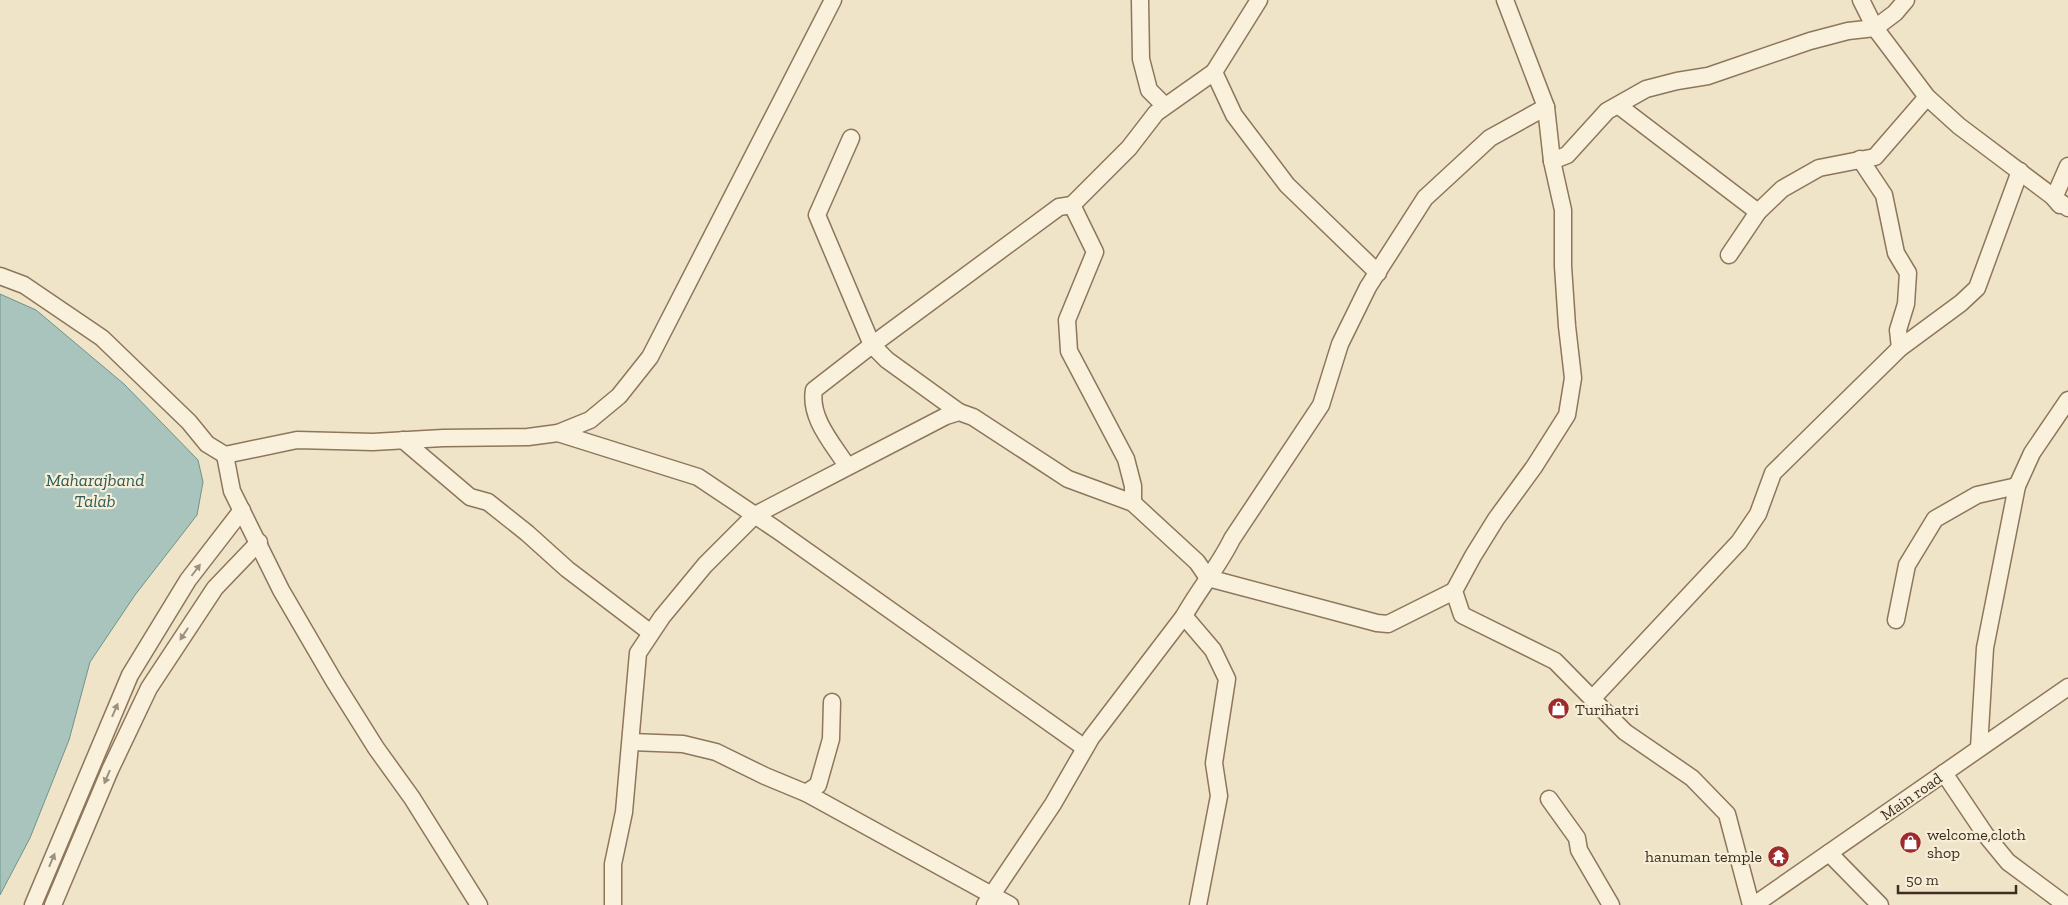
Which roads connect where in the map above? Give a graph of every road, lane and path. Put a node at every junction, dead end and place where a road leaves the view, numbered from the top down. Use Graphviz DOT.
graph roads {
  1 [pos="833,0"];
  2 [pos="1140,0"];
  3 [pos="1259,0"];
  4 [pos="1505,0"];
  5 [pos="1861,0"];
  6 [pos="1906,0"];
  7 [pos="1875,28"];
  8 [pos="1214,72"];
  9 [pos="1927,97"];
  10 [pos="1166,106"];
  11 [pos="1619,106"];
  12 [pos="1546,107"];
  13 [pos="851,138"];
  14 [pos="1860,159"];
  15 [pos="1552,161"];
  16 [pos="2068,166"];
  17 [pos="2020,171"];
  18 [pos="2054,198"];
  19 [pos="1072,205"];
  20 [pos="2068,208"];
  21 [pos="1758,212"];
  22 [pos="2068,214"];
  23 [pos="1729,255"];
  24 [pos="1378,273"];
  25 [pos="0,276"];
  26 [pos="872,345"];
  27 [pos="1900,348"];
  28 [pos="2068,400"];
  29 [pos="959,412"];
  30 [pos="558,433"];
  31 [pos="403,440"];
  32 [pos="225,455"];
  33 [pos="847,466"];
  34 [pos="2017,486"];
  35 [pos="1133,503"];
  36 [pos="242,510"];
  37 [pos="755,515"];
  38 [pos="258,542"];
  39 [pos="1208,578"];
  40 [pos="1454,592"];
  41 [pos="1184,616"];
  42 [pos="1896,620"];
  43 [pos="651,633"];
  44 [pos="2068,687"];
  45 [pos="1592,699"];
  46 [pos="832,702"];
  47 [pos="631,742"];
  48 [pos="1085,748"];
  49 [pos="1979,748"];
  50 [pos="1944,773"];
  51 [pos="806,793"];
  52 [pos="1549,799"];
  53 [pos="1829,853"];
  54 [pos="989,900"];
  55 [pos="33,905"];
  56 [pos="53,905"];
  57 [pos="479,905"];
  58 [pos="613,905"];
  59 [pos="1010,905"];
  60 [pos="1198,905"];
  61 [pos="1611,905"];
  62 [pos="1753,905"];
  63 [pos="1880,905"];
  64 [pos="2066,905"];
  1 -- 30 [label="street"];
  2 -- 10 [label="street"];
  3 -- 8 [label="street"];
  4 -- 12 [label="street"];
  5 -- 7 [label="street"];
  6 -- 7 [label="street"];
  7 -- 9 [label="street"];
  7 -- 11 [label="street"];
  8 -- 10 [label="street"];
  8 -- 24 [label="street"];
  9 -- 14 [label="street"];
  9 -- 17 [label="street"];
  10 -- 19 [label="street"];
  11 -- 15 [label="street"];
  11 -- 21 [label="street"];
  12 -- 15 [label="street"];
  12 -- 24 [label="street"];
  13 -- 26 [label="street"];
  14 -- 21 [label="street"];
  14 -- 27 [label="street"];
  15 -- 40 [label="street"];
  16 -- 18 [label="street"];
  17 -- 18 [label="street"];
  17 -- 27 [label="street"];
  18 -- 20 [label="street"];
  18 -- 22 [label="street"];
  19 -- 26 [label="street"];
  19 -- 35 [label="street"];
  21 -- 23 [label="street"];
  24 -- 39 [label="street"];
  25 -- 32 [label="street"];
  26 -- 29 [label="street"];
  26 -- 33 [label="street"];
  27 -- 45 [label="street"];
  28 -- 34 [label="street"];
  29 -- 33 [label="street"];
  29 -- 35 [label="street"];
  30 -- 31 [label="street"];
  30 -- 37 [label="street"];
  31 -- 32 [label="street"];
  31 -- 43 [label="street"];
  32 -- 36 [label="street"];
  33 -- 37 [label="street"];
  34 -- 42 [label="street"];
  34 -- 49 [label="street"];
  35 -- 39 [label="street"];
  36 -- 38 [label="street"];
  55 -- 36 [label="street, one-way"];
  37 -- 43 [label="street"];
  37 -- 48 [label="street"];
  38 -- 56 [label="street, one-way"];
  38 -- 57 [label="street"];
  39 -- 40 [label="street"];
  39 -- 41 [label="street"];
  40 -- 45 [label="street"];
  41 -- 48 [label="street"];
  41 -- 60 [label="street"];
  43 -- 47 [label="street"];
  44 -- 49 [label="street, Main road"];
  45 -- 62 [label="street"];
  46 -- 51 [label="street"];
  47 -- 51 [label="street"];
  47 -- 58 [label="street"];
  48 -- 54 [label="street"];
  49 -- 50 [label="street, Main road"];
  50 -- 53 [label="street, Main road"];
  50 -- 64 [label="street"];
  51 -- 54 [label="street"];
  52 -- 61 [label="street"];
  53 -- 62 [label="street, Main road"];
  53 -- 63 [label="street"];
  54 -- 59 [label="street"];
}
